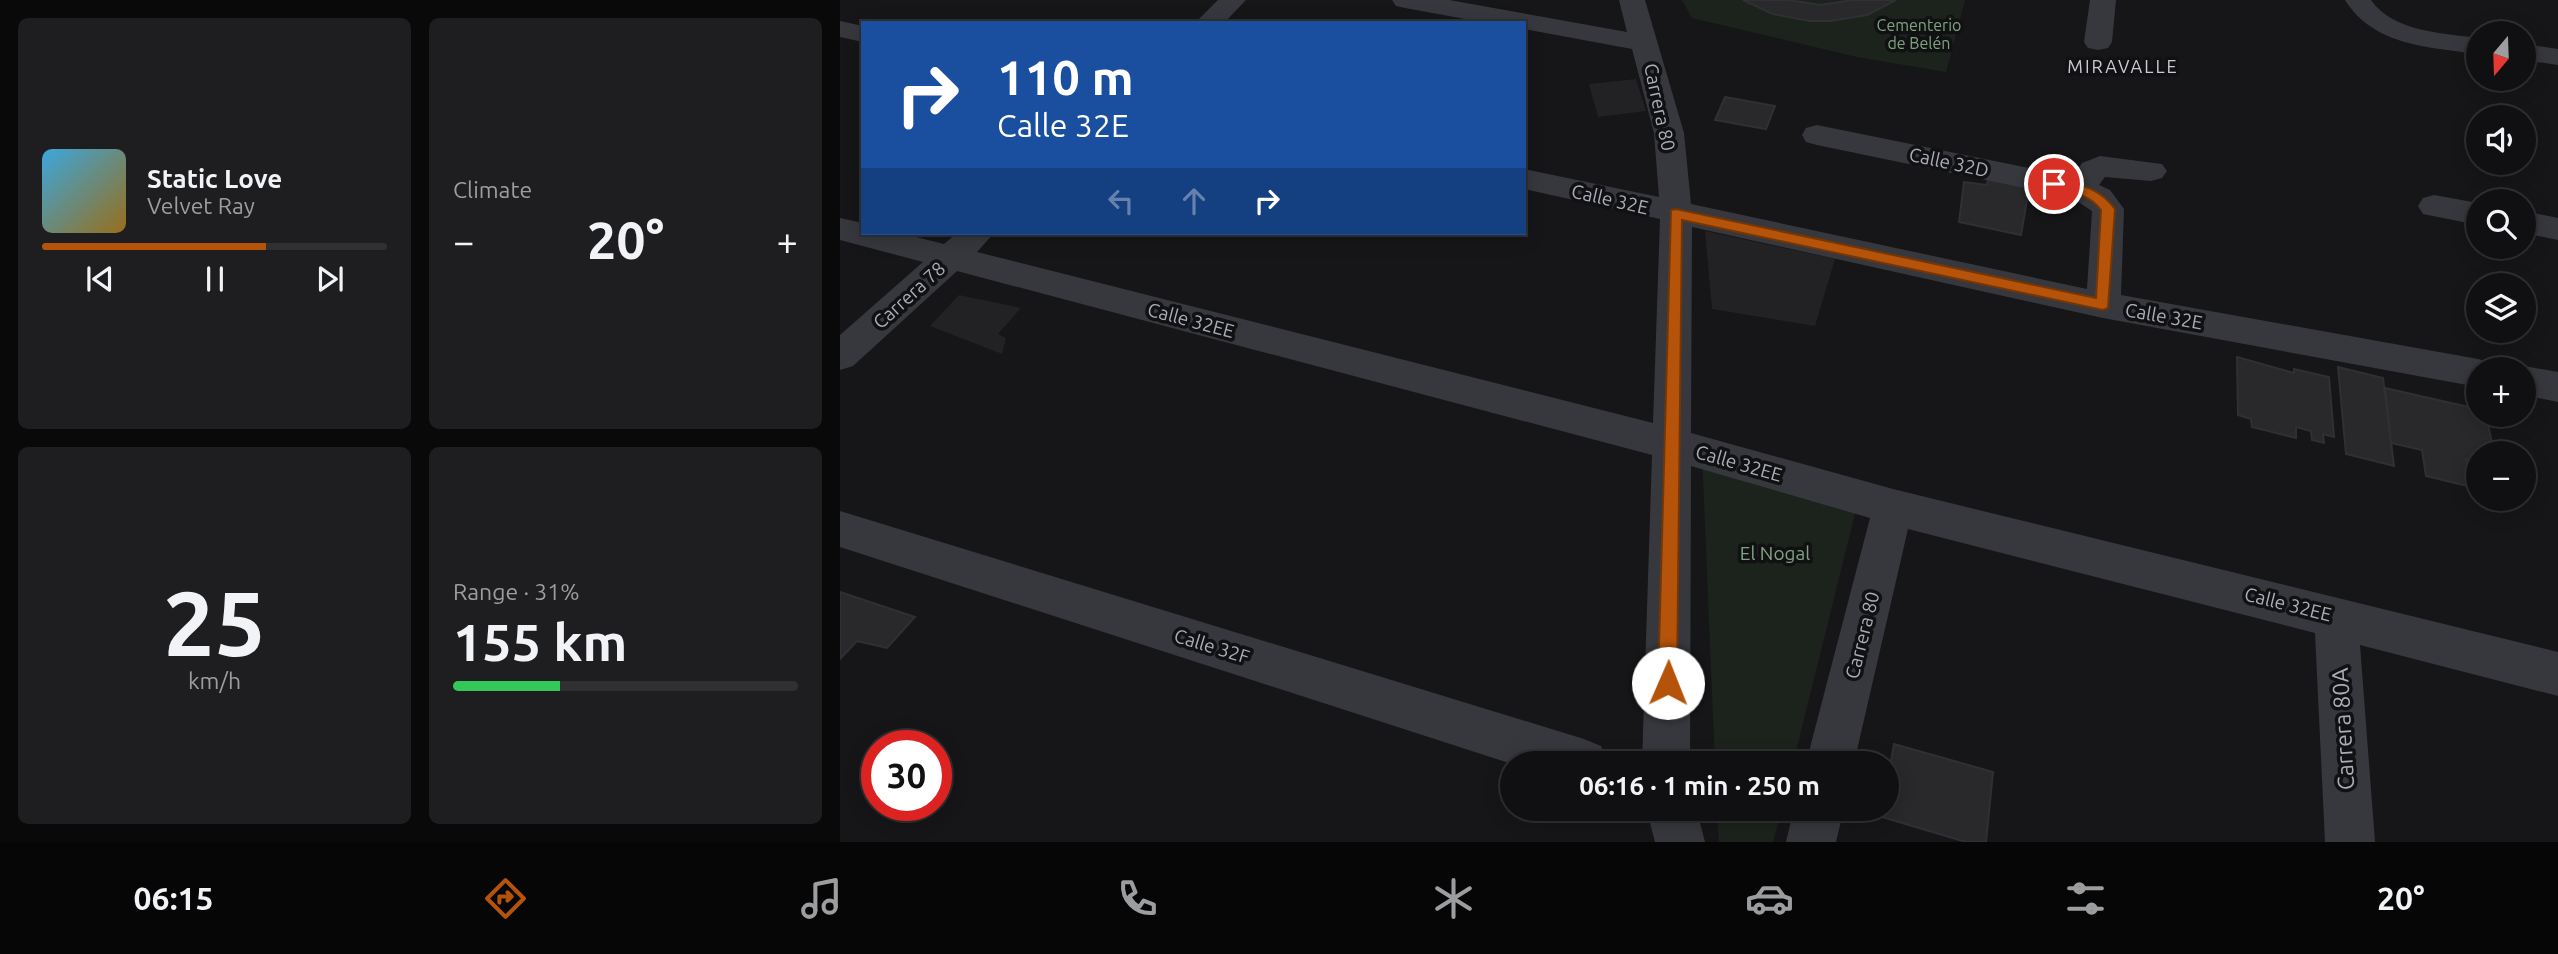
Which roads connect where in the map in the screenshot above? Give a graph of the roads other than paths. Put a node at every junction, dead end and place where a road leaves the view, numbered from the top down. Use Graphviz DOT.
graph roads {
  1 [pos="1233,0"];
  2 [pos="1405,0"];
  3 [pos="1632,0"];
  4 [pos="2103,0"];
  5 [pos="2360,6"];
  6 [pos="1210,21"];
  7 [pos="1522,21"];
  8 [pos="1526,22"];
  9 [pos="840,29"];
  10 [pos="861,34"];
  11 [pos="1645,43"];
  12 [pos="2098,43"];
  13 [pos="2466,44"];
  14 [pos="2536,54"];
  15 [pos="2558,57"];
  16 [pos="1818,135"];
  17 [pos="2151,171"];
  18 [pos="1526,179"];
  19 [pos="2081,189"];
  20 [pos="2434,206"];
  21 [pos="2466,212"];
  22 [pos="1676,214"];
  23 [pos="2536,224"];
  24 [pos="840,229"];
  25 [pos="2558,229"];
  26 [pos="861,232"];
  27 [pos="886,235"];
  28 [pos="964,245"];
  29 [pos="2103,305"];
  30 [pos="840,356"];
  31 [pos="2466,371"];
  32 [pos="2536,383"];
  33 [pos="2558,387"];
  34 [pos="1672,444"];
  35 [pos="1893,507"];
  36 [pos="840,529"];
  37 [pos="2336,616"];
  38 [pos="2558,674"];
  39 [pos="1546,751"];
  40 [pos="1666,751"];
  41 [pos="1833,751"];
  42 [pos="1674,821"];
  43 [pos="1816,821"];
  44 [pos="1680,842"];
  45 [pos="1811,842"];
  46 [pos="2350,842"];
  1 -- 6 [label="street"];
  2 -- 7 [label="street"];
  3 -- 11 [label="street, Carrera 80"];
  4 -- 12 [label="street"];
  5 -- 13 [label="street"];
  8 -- 11 [label="street"];
  9 -- 10 [label="street"];
  11 -- 22 [label="street, Carrera 80"];
  14 -- 15 [label="street"];
  16 -- 19 [label="street, Calle 32D"];
  17 -- 19 [label="street"];
  18 -- 22 [label="street, Calle 32E"];
  19 -- 29 [label="street"];
  20 -- 21 [label="street"];
  22 -- 29 [label="street, Calle 32E"];
  22 -- 34 [label="street, Carrera 80"];
  23 -- 25 [label="street"];
  24 -- 26 [label="street, Calle 32EE"];
  27 -- 28 [label="street, Calle 32EE"];
  28 -- 30 [label="street, Carrera 78"];
  28 -- 34 [label="street, Calle 32EE"];
  29 -- 31 [label="street, Calle 32E"];
  32 -- 33 [label="street"];
  34 -- 35 [label="street, Calle 32EE"];
  34 -- 40 [label="street, Carrera 80"];
  35 -- 37 [label="street, Calle 32EE"];
  35 -- 41 [label="street, Carrera 80"];
  36 -- 39 [label="street, Calle 32F"];
  37 -- 38 [label="street, Calle 32EE"];
  37 -- 46 [label="street, Carrera 80A"];
  42 -- 44 [label="street"];
  43 -- 45 [label="street"];
}
